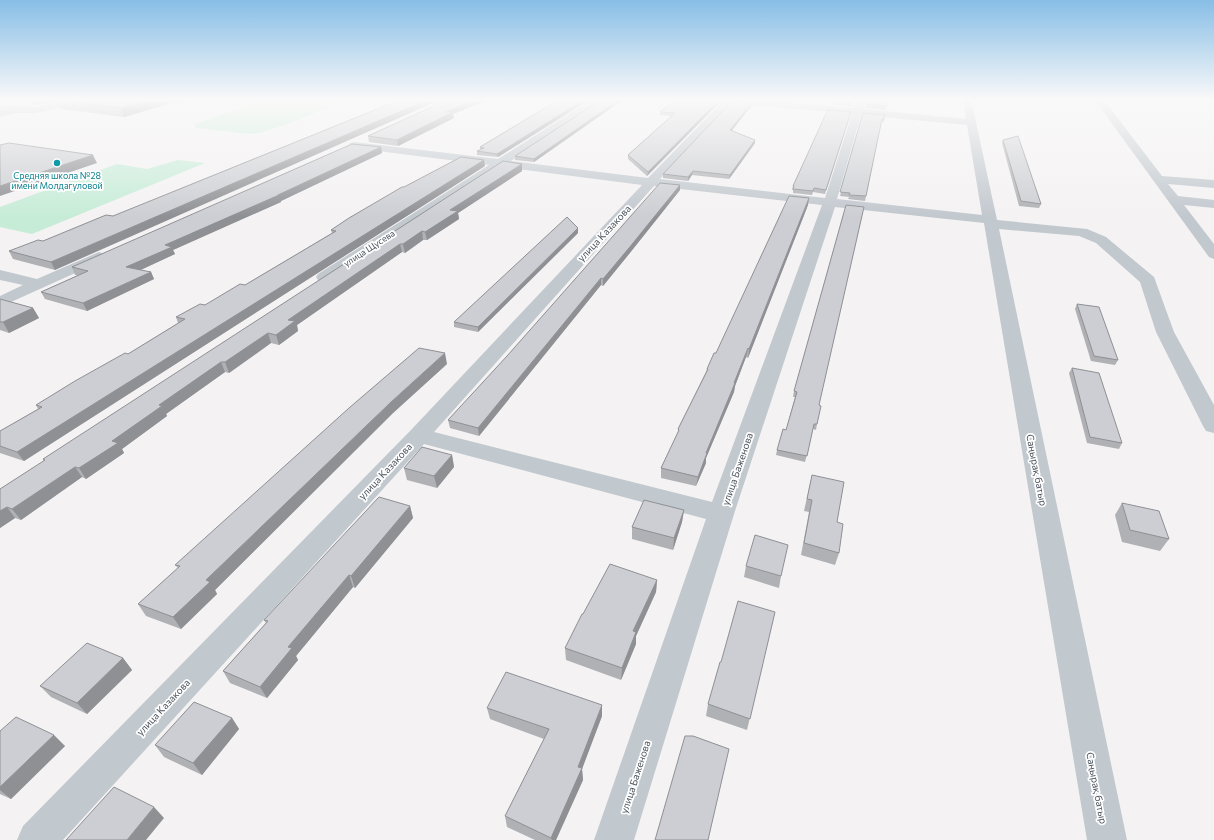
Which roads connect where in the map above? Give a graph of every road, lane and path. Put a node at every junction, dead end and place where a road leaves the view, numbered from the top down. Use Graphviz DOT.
graph roads {
  1 [pos="368,138"];
  2 [pos="538,138"];
  3 [pos="693,138"];
  4 [pos="849,138"];
  5 [pos="975,138"];
  6 [pos="1127,138"];
  7 [pos="354,145"];
  8 [pos="340,151"];
  9 [pos="501,162"];
  10 [pos="1158,179"];
  11 [pos="651,182"];
  12 [pos="1214,184"];
  13 [pos="1175,200"];
  14 [pos="830,202"];
  15 [pos="1214,204"];
  16 [pos="991,222"];
  17 [pos="1198,231"];
  18 [pos="1214,233"];
  19 [pos="109,253"];
  20 [pos="1214,254"];
  21 [pos="0,275"];
  22 [pos="37,284"];
  23 [pos="312,286"];
  24 [pos="0,302"];
  25 [pos="1214,426"];
  26 [pos="419,434"];
  27 [pos="721,514"];
  28 [pos="37,840"];
  29 [pos="614,840"];
  30 [pos="1107,840"];
  1 -- 7 [label="street"];
  2 -- 9 [label="street, улица Щусева"];
  3 -- 11 [label="street, улица Казакова"];
  4 -- 14 [label="street, улица Баженова"];
  5 -- 16 [label="street, Саңырақ батыр"];
  6 -- 10 [label="street"];
  7 -- 8 [label="street"];
  7 -- 9 [label="street"];
  9 -- 11 [label="street"];
  9 -- 23 [label="street, улица Щусева"];
  10 -- 12 [label="street"];
  10 -- 13 [label="street"];
  11 -- 14 [label="street"];
  11 -- 26 [label="street, улица Казакова"];
  13 -- 15 [label="street"];
  13 -- 17 [label="street"];
  14 -- 16 [label="street"];
  14 -- 27 [label="street, улица Баженова"];
  16 -- 25 [label="street"];
  16 -- 30 [label="street, Саңырақ батыр"];
  17 -- 18 [label="street"];
  17 -- 20 [label="street"];
  19 -- 22 [label="street"];
  21 -- 22 [label="street"];
  22 -- 24 [label="street"];
  26 -- 27 [label="street"];
  26 -- 28 [label="street, улица Казакова"];
  27 -- 29 [label="street, улица Баженова"];
}
